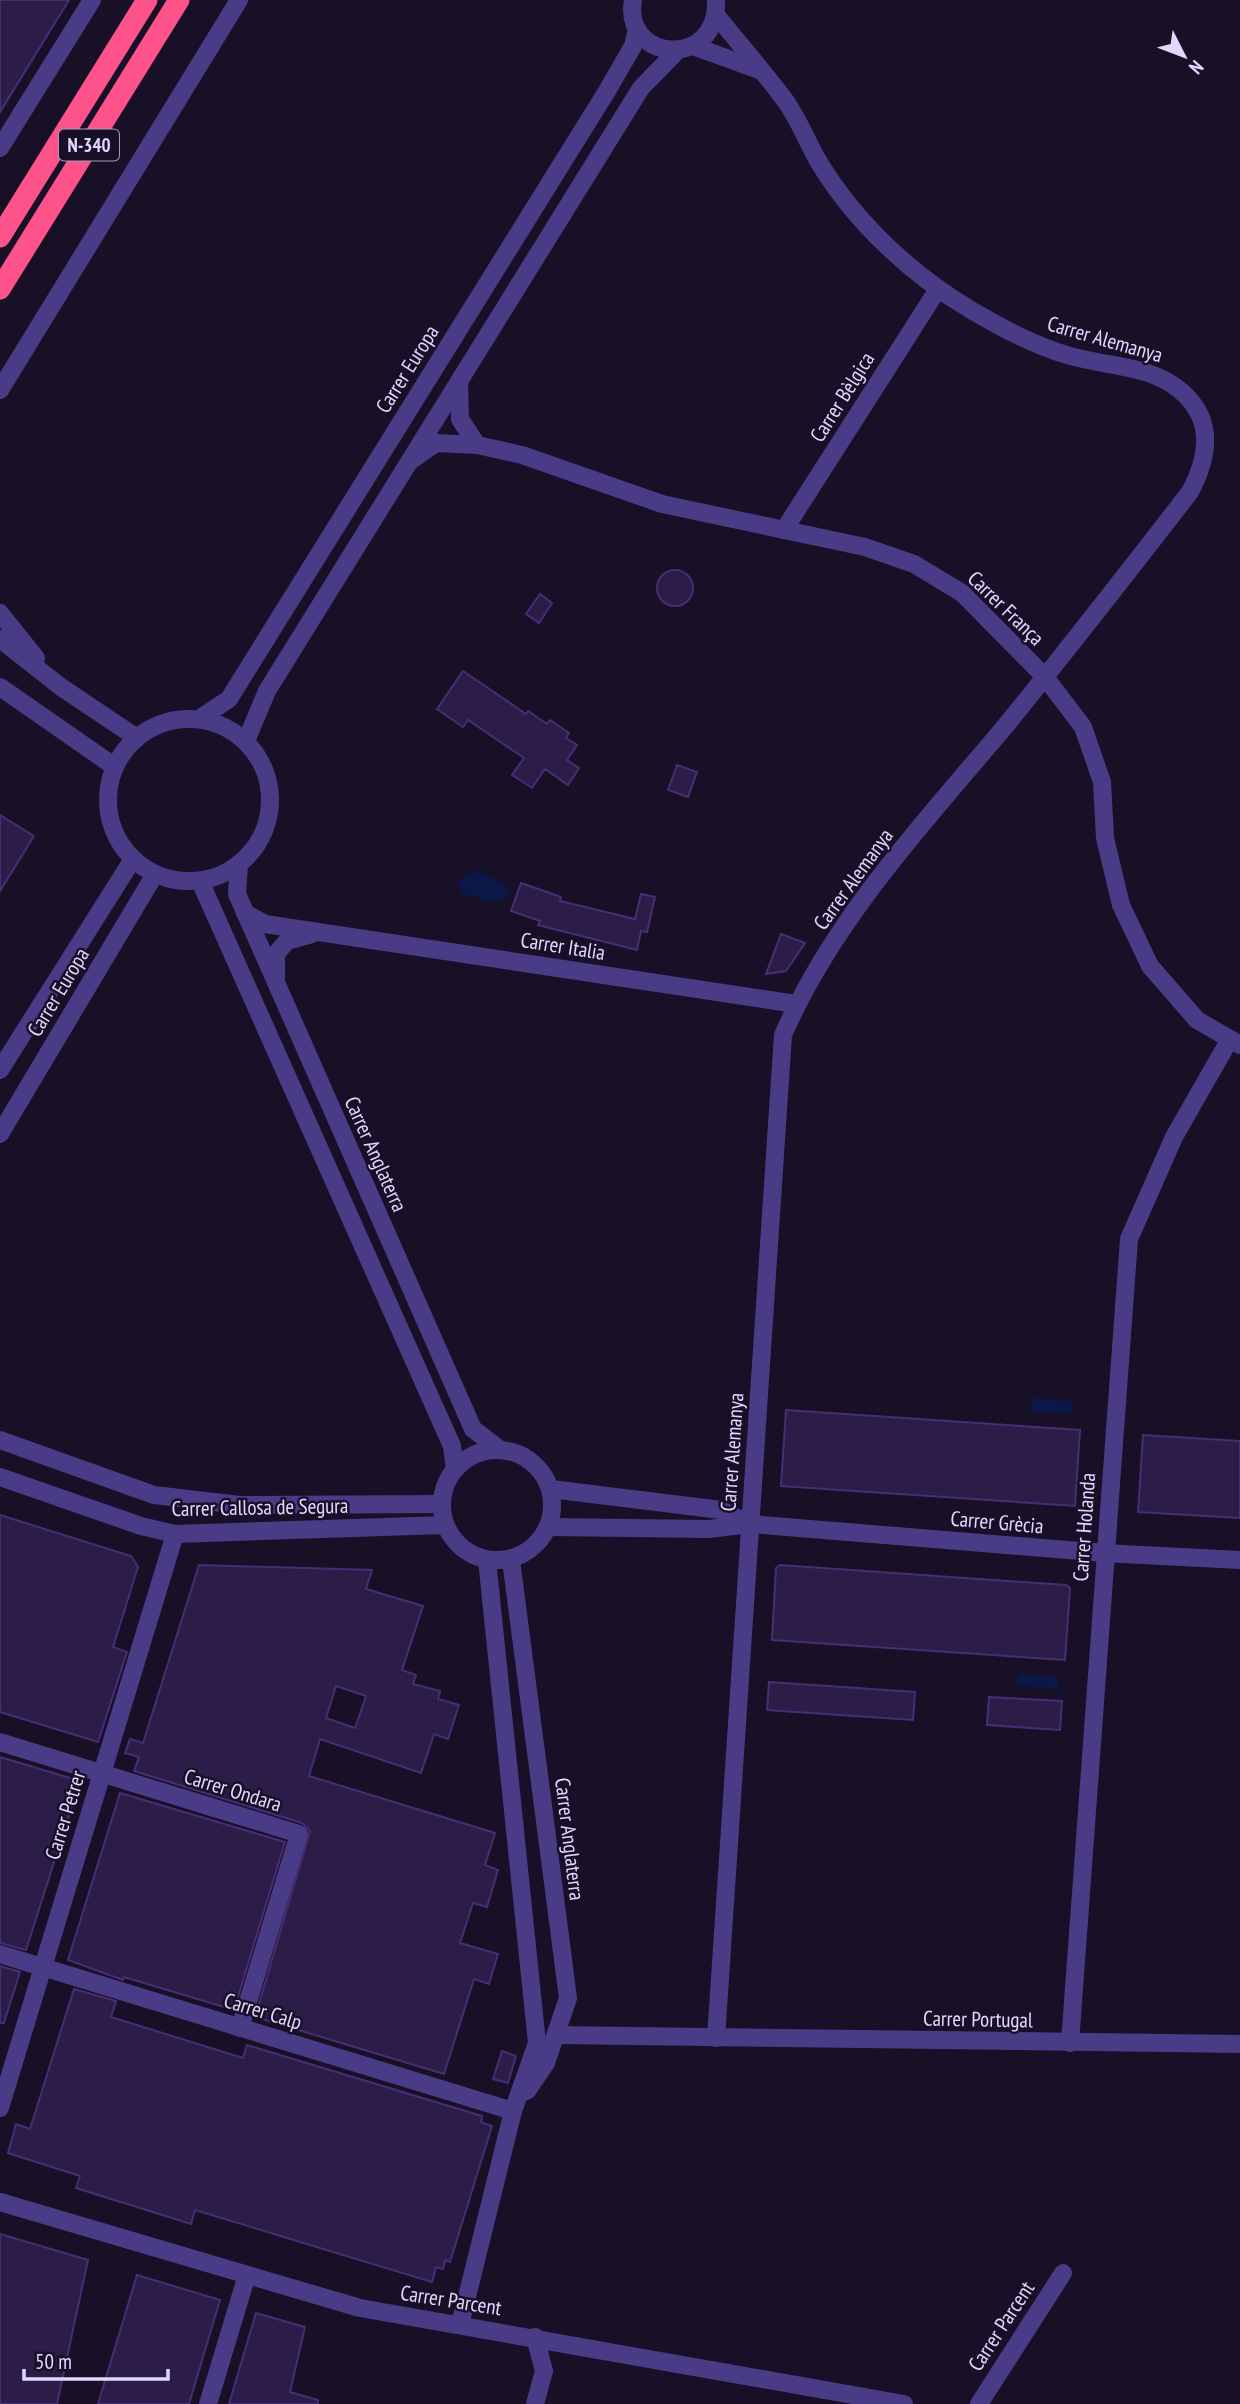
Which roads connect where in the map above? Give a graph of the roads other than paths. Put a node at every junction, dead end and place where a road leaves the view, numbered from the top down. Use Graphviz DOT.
graph roads {
  1 [pos="92,0"];
  2 [pos="146,0"];
  3 [pos="179,0"];
  4 [pos="239,0"];
  5 [pos="633,0"];
  6 [pos="716,8"];
  7 [pos="637,29"];
  8 [pos="685,48"];
  9 [pos="762,71"];
  10 [pos="0,148"];
  11 [pos="0,237"];
  12 [pos="0,289"];
  13 [pos="938,289"];
  14 [pos="459,382"];
  15 [pos="0,390"];
  16 [pos="477,445"];
  17 [pos="409,462"];
  18 [pos="785,530"];
  19 [pos="0,613"];
  20 [pos="0,639"];
  21 [pos="1045,677"];
  22 [pos="61,687"];
  23 [pos="5,692"];
  24 [pos="199,719"];
  25 [pos="137,738"];
  26 [pos="246,741"];
  27 [pos="115,767"];
  28 [pos="133,859"];
  29 [pos="239,865"];
  30 [pos="155,874"];
  31 [pos="200,881"];
  32 [pos="245,913"];
  33 [pos="322,932"];
  34 [pos="276,984"];
  35 [pos="796,1004"];
  36 [pos="1235,1042"];
  37 [pos="0,1070"];
  38 [pos="0,1134"];
  39 [pos="0,1440"];
  40 [pos="499,1449"];
  41 [pos="455,1469"];
  42 [pos="0,1477"];
  43 [pos="551,1489"];
  44 [pos="441,1504"];
  45 [pos="750,1524"];
  46 [pos="445,1525"];
  47 [pos="549,1527"];
  48 [pos="174,1534"];
  49 [pos="1104,1553"];
  50 [pos="487,1560"];
  51 [pos="511,1560"];
  52 [pos="1240,1560"];
  53 [pos="0,1742"];
  54 [pos="102,1773"];
  55 [pos="0,1954"];
  56 [pos="43,1968"];
  57 [pos="240,2028"];
  58 [pos="556,2035"];
  59 [pos="716,2038"];
  60 [pos="1070,2043"];
  61 [pos="1240,2043"];
  62 [pos="0,2108"];
  63 [pos="513,2111"];
  64 [pos="0,2202"];
  65 [pos="1063,2273"];
  66 [pos="247,2275"];
  67 [pos="460,2325"];
  68 [pos="535,2337"];
  69 [pos="208,2404"];
  70 [pos="534,2404"];
  71 [pos="904,2404"];
  72 [pos="979,2404"];
  1 -- 10 [label="street"];
  2 -- 11 [label="highway, N-340"];
  3 -- 12 [label="highway, N-340"];
  4 -- 15 [label="street"];
  5 -- 7 [label="street"];
  6 -- 8 [label="street"];
  6 -- 9 [label="street, Carrer Alemanya"];
  7 -- 8 [label="street"];
  7 -- 24 [label="street, Carrer Europa"];
  8 -- 9 [label="street"];
  8 -- 14 [label="street"];
  9 -- 13 [label="street, Carrer Alemanya"];
  13 -- 18 [label="street, Carrer Bèlgica"];
  13 -- 21 [label="street, Carrer Alemanya"];
  14 -- 16 [label="street"];
  14 -- 17 [label="street"];
  16 -- 17 [label="street, Carrer França"];
  16 -- 18 [label="street, Carrer França"];
  17 -- 26 [label="street"];
  18 -- 21 [label="street, Carrer França"];
  19 -- 22 [label="street"];
  20 -- 22 [label="street"];
  21 -- 35 [label="street, Carrer Alemanya"];
  21 -- 36 [label="street, Carrer França"];
  22 -- 25 [label="street"];
  23 -- 27 [label="street"];
  24 -- 25 [label="street"];
  24 -- 26 [label="street"];
  25 -- 27 [label="street"];
  26 -- 29 [label="street"];
  27 -- 28 [label="street"];
  28 -- 30 [label="street"];
  28 -- 37 [label="street, Carrer Europa"];
  29 -- 31 [label="street"];
  29 -- 32 [label="street, Carrer Anglaterra"];
  30 -- 31 [label="street"];
  30 -- 38 [label="street, Carrer Europa"];
  31 -- 41 [label="street"];
  32 -- 33 [label="street, Carrer Italia"];
  32 -- 34 [label="street, Carrer Anglaterra"];
  33 -- 34 [label="street, Carrer Italia"];
  33 -- 35 [label="street, Carrer Italia"];
  34 -- 40 [label="street, Carrer Anglaterra"];
  35 -- 45 [label="street, Carrer Alemanya"];
  36 -- 49 [label="street, Carrer Holanda"];
  39 -- 44 [label="street, Carrer Callosa de Segura"];
  40 -- 41 [label="street"];
  40 -- 43 [label="street"];
  41 -- 44 [label="street"];
  42 -- 48 [label="street, Carrer Callosa de Segura"];
  43 -- 45 [label="street, Carrer Grècia"];
  43 -- 47 [label="street"];
  44 -- 46 [label="street"];
  45 -- 47 [label="street, Carrer Grècia"];
  45 -- 49 [label="street, Carrer Grècia"];
  45 -- 59 [label="street, Carrer Alemanya"];
  46 -- 48 [label="street, Carrer Callosa de Segura"];
  46 -- 50 [label="street"];
  47 -- 51 [label="street"];
  48 -- 54 [label="street, Carrer Petrer"];
  49 -- 52 [label="street, Carrer Grècia"];
  49 -- 60 [label="street, Carrer Holanda"];
  50 -- 51 [label="street"];
  50 -- 63 [label="street"];
  51 -- 58 [label="street, Carrer Anglaterra"];
  53 -- 54 [label="street, Carrer Ondara"];
  54 -- 56 [label="street, Carrer Petrer"];
  54 -- 57 [label="street, Carrer Ondara"];
  55 -- 56 [label="street, Carrer Calp"];
  56 -- 57 [label="street, Carrer Calp"];
  56 -- 62 [label="street, Carrer Petrer"];
  57 -- 63 [label="street, Carrer Calp"];
  58 -- 59 [label="street, Carrer Portugal"];
  58 -- 63 [label="street, Carrer Anglaterra"];
  59 -- 60 [label="street, Carrer Portugal"];
  60 -- 61 [label="street, Carrer Portugal"];
  63 -- 67 [label="street"];
  64 -- 66 [label="street, Carrer Parcent"];
  65 -- 72 [label="street, Carrer Parcent"];
  66 -- 67 [label="street, Carrer Parcent"];
  66 -- 69 [label="street"];
  67 -- 68 [label="street, Carrer Parcent"];
  68 -- 70 [label="street"];
  68 -- 71 [label="street, Carrer Parcent"];
}
